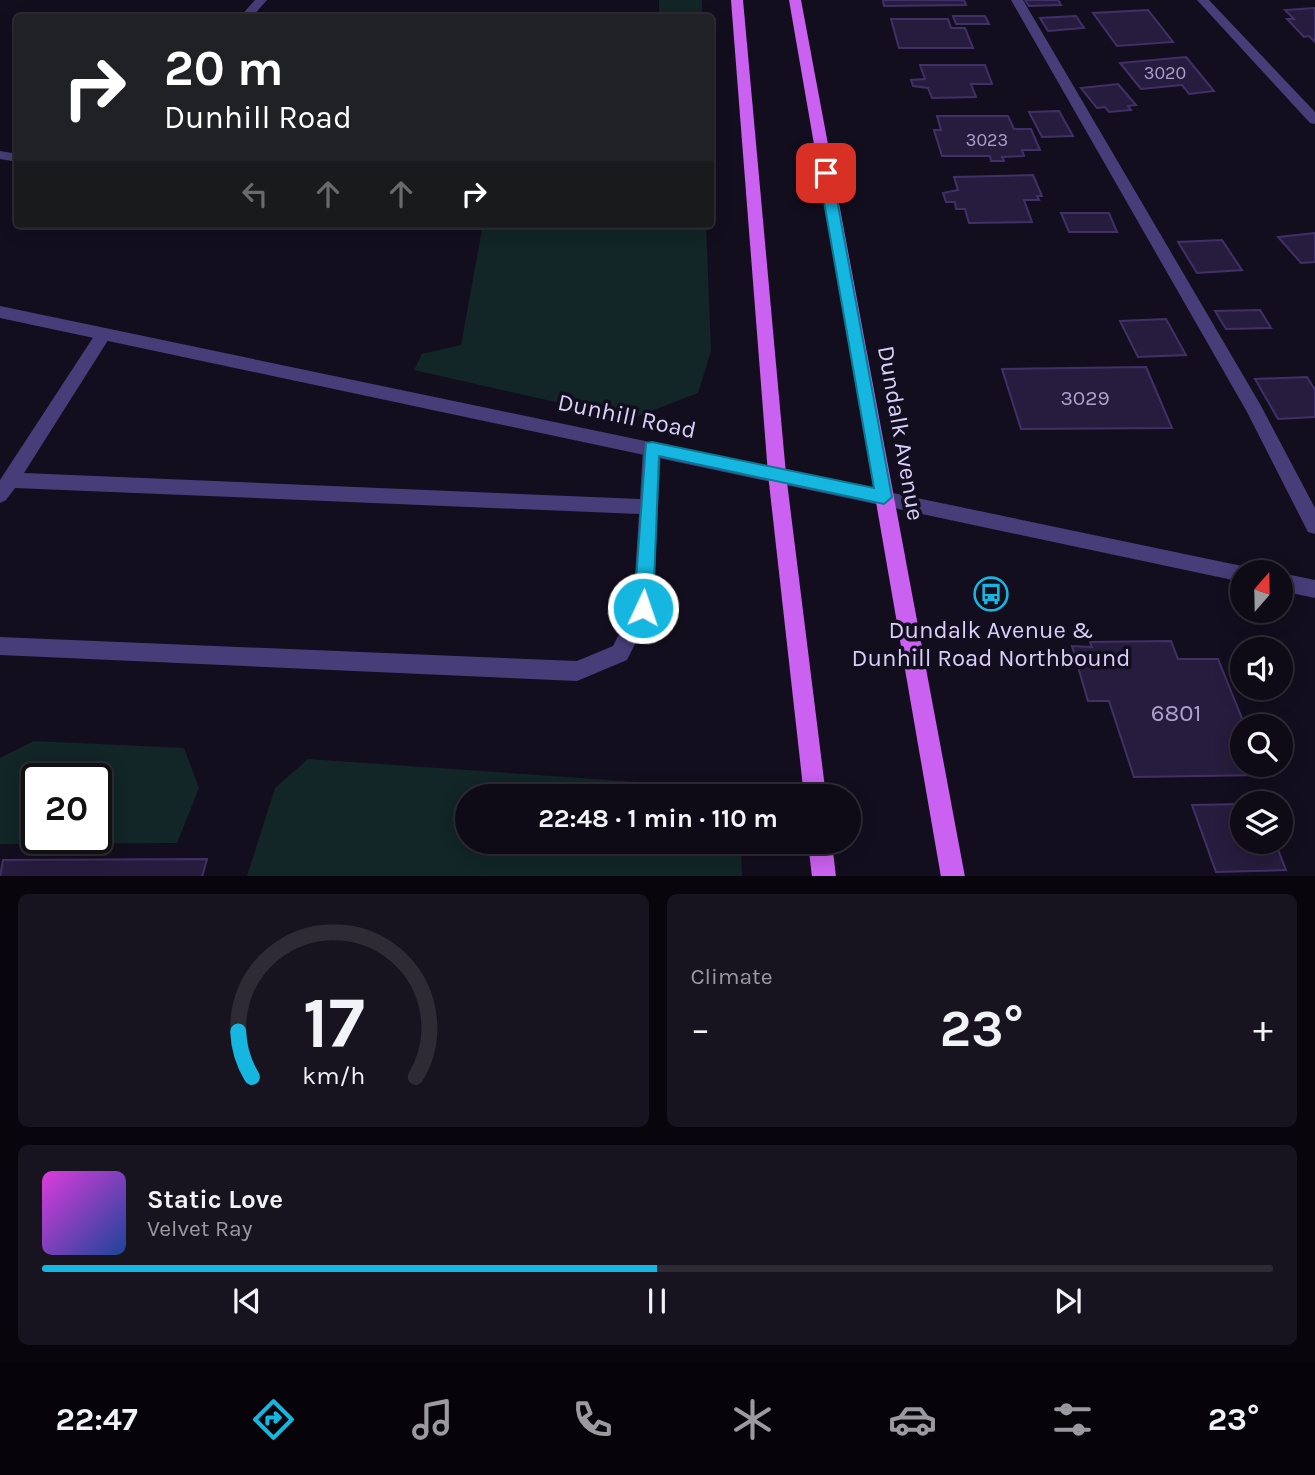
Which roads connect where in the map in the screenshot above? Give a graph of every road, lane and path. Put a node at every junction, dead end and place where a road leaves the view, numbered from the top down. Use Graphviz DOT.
graph roads {
  1 [pos="261,0"];
  2 [pos="737,0"];
  3 [pos="795,0"];
  4 [pos="1017,0"];
  5 [pos="1203,0"];
  6 [pos="248,14"];
  7 [pos="1315,120"];
  8 [pos="0,312"];
  9 [pos="104,334"];
  10 [pos="652,448"];
  11 [pos="777,474"];
  12 [pos="5,487"];
  13 [pos="884,497"];
  14 [pos="648,507"];
  15 [pos="1315,526"];
  16 [pos="1230,571"];
  17 [pos="1293,584"];
  18 [pos="1315,589"];
  19 [pos="0,646"];
  20 [pos="814,784"];
  21 [pos="821,854"];
  22 [pos="824,876"];
  23 [pos="953,876"];
  1 -- 6 [label="street"];
  2 -- 11 [label="main road"];
  3 -- 13 [label="main road, Dundalk Avenue"];
  4 -- 15 [label="street"];
  5 -- 7 [label="street"];
  8 -- 9 [label="street, Dunhill Road"];
  9 -- 10 [label="street, Dunhill Road"];
  9 -- 12 [label="street"];
  10 -- 11 [label="street, Dunhill Road"];
  10 -- 14 [label="street"];
  11 -- 13 [label="street, Dunhill Road"];
  11 -- 20 [label="main road"];
  12 -- 14 [label="street"];
  13 -- 16 [label="street, Dunhill Road"];
  13 -- 23 [label="main road, Dundalk Avenue"];
  14 -- 19 [label="street"];
  17 -- 18 [label="street"];
  21 -- 22 [label="main road"];
}
